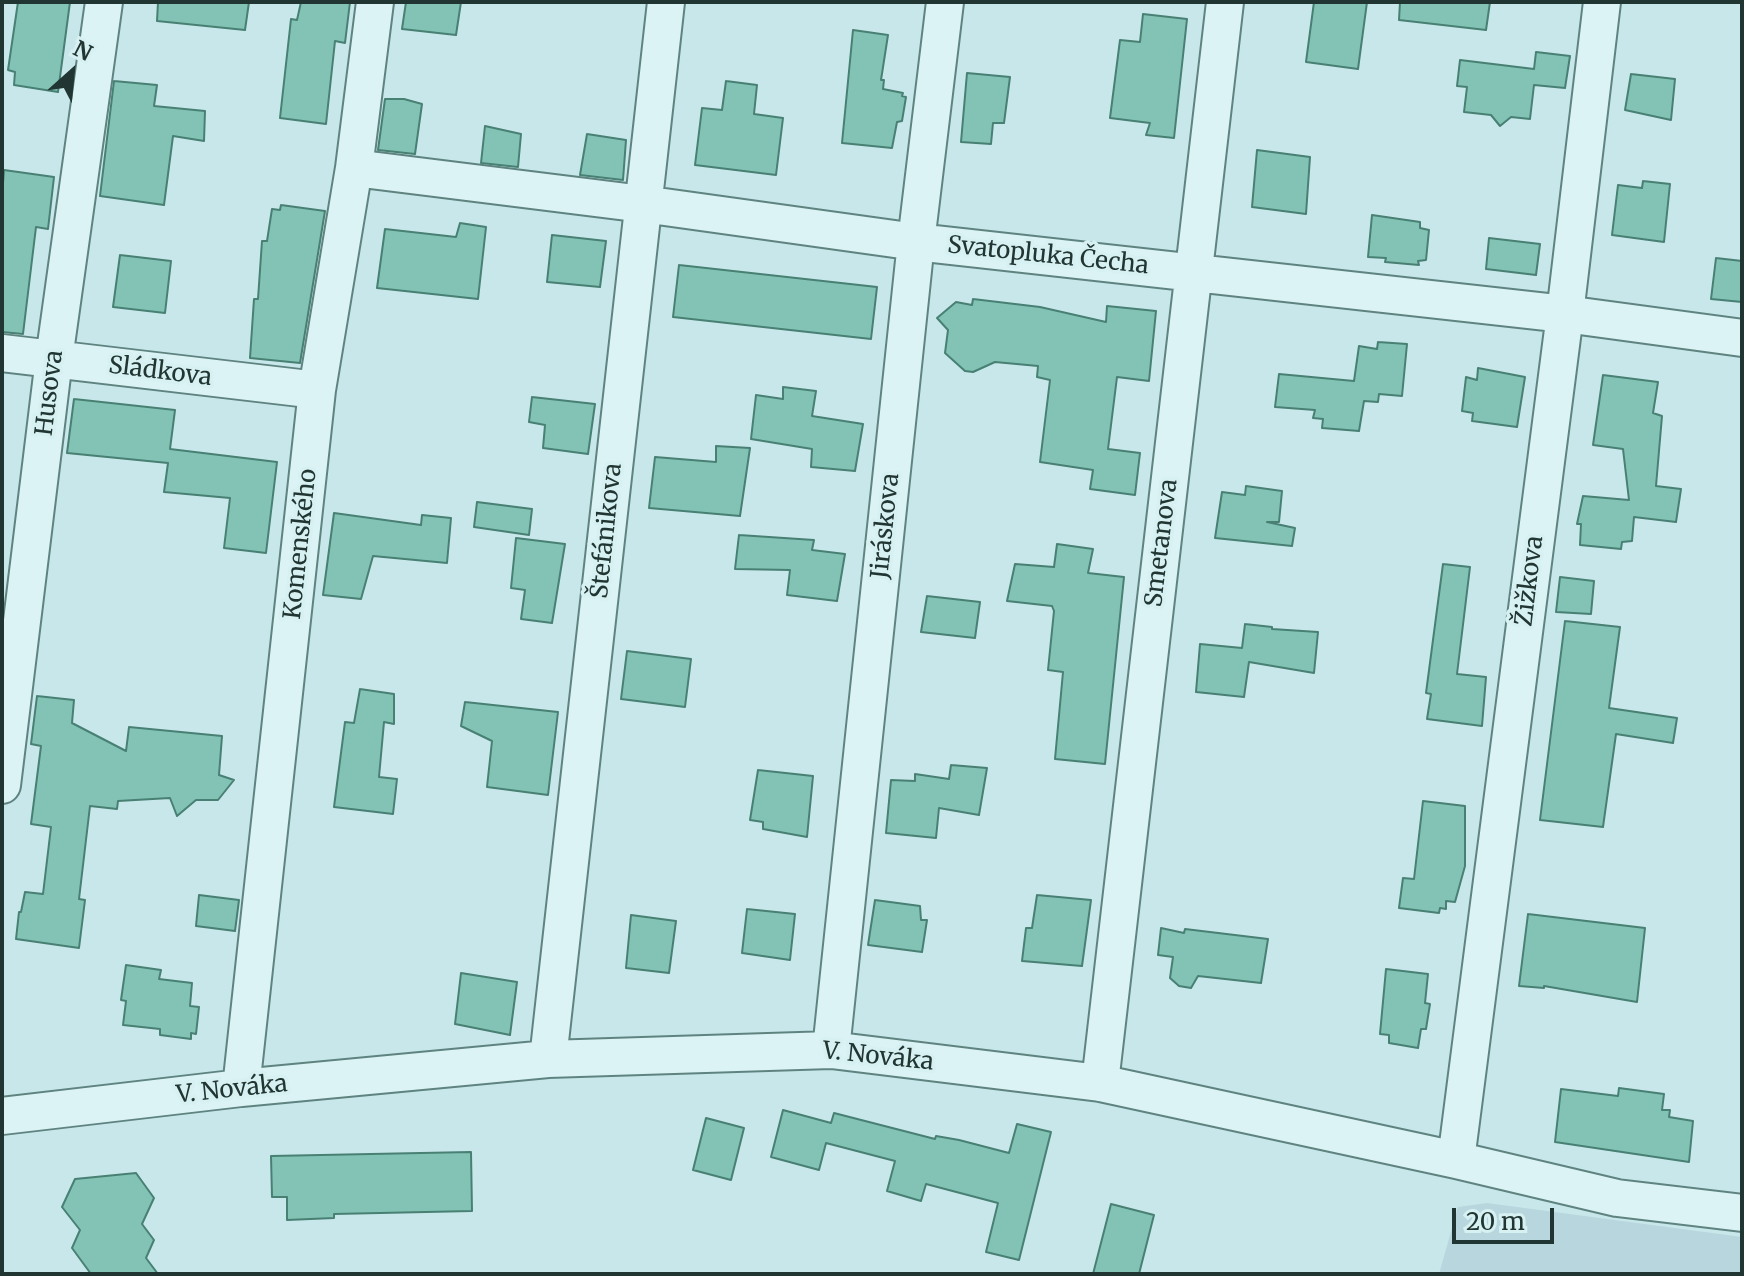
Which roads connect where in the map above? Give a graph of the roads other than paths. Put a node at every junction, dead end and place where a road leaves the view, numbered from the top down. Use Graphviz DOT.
graph roads {
  1 [pos="104,2"];
  2 [pos="375,2"];
  3 [pos="666,2"];
  4 [pos="945,2"];
  5 [pos="1225,2"];
  6 [pos="1602,2"];
  7 [pos="354,168"];
  8 [pos="643,204"];
  9 [pos="916,242"];
  10 [pos="1193,272"];
  11 [pos="1565,314"];
  12 [pos="1742,338"];
  13 [pos="2,353"];
  14 [pos="54,359"];
  15 [pos="317,390"];
  16 [pos="2,785"];
  17 [pos="831,1050"];
  18 [pos="548,1059"];
  19 [pos="1100,1083"];
  20 [pos="241,1088"];
  21 [pos="2,1116"];
  22 [pos="1456,1160"];
  23 [pos="1742,1213"];
  1 -- 14 [label="street, Husova"];
  2 -- 7 [label="street, Komenského"];
  3 -- 8 [label="street, Štefánikova"];
  4 -- 9 [label="street, Jiráskova"];
  5 -- 10 [label="street, Smetanova"];
  6 -- 11 [label="street, Žižkova"];
  7 -- 8 [label="street, Svatopluka Čecha"];
  7 -- 15 [label="street, Komenského"];
  8 -- 9 [label="street, Svatopluka Čecha"];
  8 -- 18 [label="street, Štefánikova"];
  9 -- 10 [label="street, Svatopluka Čecha"];
  9 -- 17 [label="street, Jiráskova"];
  10 -- 11 [label="street, Svatopluka Čecha"];
  10 -- 19 [label="street, Smetanova"];
  11 -- 12 [label="street, Svatopluka Čecha"];
  11 -- 22 [label="street, Žižkova"];
  13 -- 14 [label="street, Sládkova"];
  14 -- 15 [label="street, Sládkova"];
  14 -- 16 [label="street, Husova"];
  15 -- 20 [label="street, Komenského"];
  17 -- 18 [label="street, V. Nováka"];
  17 -- 19 [label="street, V. Nováka"];
  18 -- 20 [label="street, V. Nováka"];
  19 -- 22 [label="street, V. Nováka"];
  20 -- 21 [label="street, V. Nováka"];
  22 -- 23 [label="street, V. Nováka"];
}
